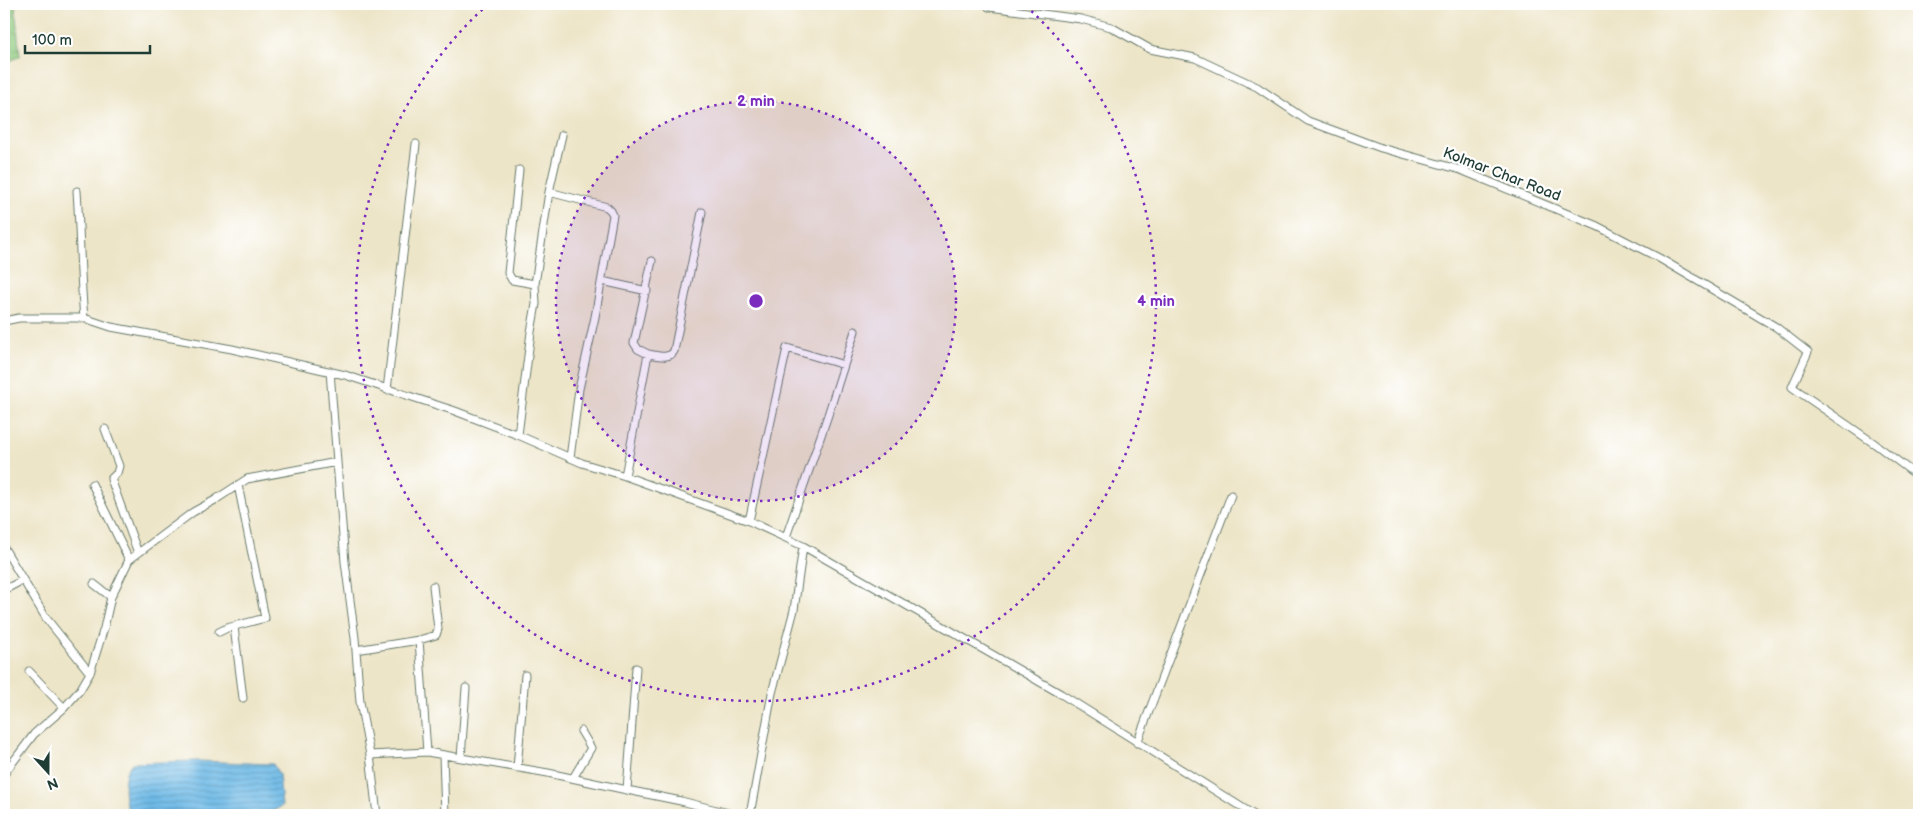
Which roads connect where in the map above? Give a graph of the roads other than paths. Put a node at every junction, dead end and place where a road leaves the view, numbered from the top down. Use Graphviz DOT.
graph roads {
  1 [pos="989,4"];
  2 [pos="562,135"];
  3 [pos="416,144"];
  4 [pos="519,170"];
  5 [pos="77,191"];
  6 [pos="549,192"];
  7 [pos="702,212"];
  8 [pos="652,261"];
  9 [pos="602,281"];
  10 [pos="535,284"];
  11 [pos="646,292"];
  12 [pos="84,318"];
  13 [pos="4,322"];
  14 [pos="855,331"];
  15 [pos="648,354"];
  16 [pos="844,365"];
  17 [pos="330,371"];
  18 [pos="387,390"];
  19 [pos="105,429"];
  20 [pos="518,435"];
  21 [pos="570,458"];
  22 [pos="337,462"];
  23 [pos="625,476"];
  24 [pos="1919,477"];
  25 [pos="92,484"];
  26 [pos="238,485"];
  27 [pos="1231,495"];
  28 [pos="749,521"];
  29 [pos="786,537"];
  30 [pos="803,546"];
  31 [pos="4,548"];
  32 [pos="138,553"];
  33 [pos="129,560"];
  34 [pos="23,580"];
  35 [pos="94,584"];
  36 [pos="433,586"];
  37 [pos="4,590"];
  38 [pos="111,597"];
  39 [pos="234,626"];
  40 [pos="219,632"];
  41 [pos="419,640"];
  42 [pos="356,650"];
  43 [pos="636,668"];
  44 [pos="29,671"];
  45 [pos="90,673"];
  46 [pos="525,675"];
  47 [pos="466,688"];
  48 [pos="243,698"];
  49 [pos="64,708"];
  50 [pos="581,731"];
  51 [pos="1137,743"];
  52 [pos="427,752"];
  53 [pos="370,755"];
  54 [pos="442,755"];
  55 [pos="461,758"];
  56 [pos="517,768"];
  57 [pos="4,774"];
  58 [pos="573,778"];
  59 [pos="627,790"];
  60 [pos="377,815"];
  61 [pos="445,815"];
  62 [pos="736,815"];
  63 [pos="750,815"];
  64 [pos="1254,815"];
  1 -- 24 [label="street, Kolmar Char Road"];
  2 -- 6 [label="street"];
  3 -- 18 [label="street"];
  4 -- 10 [label="street"];
  5 -- 12 [label="street"];
  6 -- 9 [label="street"];
  6 -- 10 [label="street"];
  7 -- 15 [label="street"];
  8 -- 11 [label="street"];
  9 -- 11 [label="street"];
  9 -- 21 [label="street"];
  10 -- 20 [label="street"];
  11 -- 15 [label="street"];
  12 -- 13 [label="street"];
  12 -- 17 [label="street"];
  14 -- 16 [label="street"];
  15 -- 23 [label="street"];
  16 -- 28 [label="street"];
  16 -- 29 [label="street"];
  17 -- 18 [label="street"];
  17 -- 22 [label="street"];
  18 -- 20 [label="street"];
  19 -- 32 [label="street"];
  20 -- 21 [label="street"];
  21 -- 23 [label="street"];
  22 -- 26 [label="street"];
  22 -- 42 [label="street"];
  23 -- 28 [label="street"];
  25 -- 33 [label="street"];
  26 -- 32 [label="street"];
  26 -- 39 [label="street"];
  27 -- 51 [label="street"];
  28 -- 29 [label="street"];
  29 -- 30 [label="street"];
  30 -- 51 [label="street"];
  30 -- 63 [label="street"];
  31 -- 34 [label="street"];
  32 -- 33 [label="street"];
  33 -- 38 [label="street"];
  34 -- 37 [label="street"];
  34 -- 45 [label="street"];
  35 -- 38 [label="street"];
  36 -- 41 [label="street"];
  38 -- 45 [label="street"];
  39 -- 40 [label="street"];
  39 -- 48 [label="street"];
  41 -- 42 [label="street"];
  41 -- 52 [label="street"];
  42 -- 53 [label="street"];
  43 -- 59 [label="street"];
  44 -- 49 [label="street"];
  45 -- 49 [label="street"];
  46 -- 56 [label="street"];
  47 -- 55 [label="street"];
  49 -- 57 [label="street"];
  50 -- 58 [label="street"];
  51 -- 64 [label="street"];
  52 -- 53 [label="street"];
  52 -- 54 [label="street"];
  53 -- 60 [label="street"];
  54 -- 55 [label="street"];
  54 -- 61 [label="street"];
  55 -- 56 [label="street"];
  56 -- 58 [label="street"];
  58 -- 59 [label="street"];
  59 -- 62 [label="street"];
}
